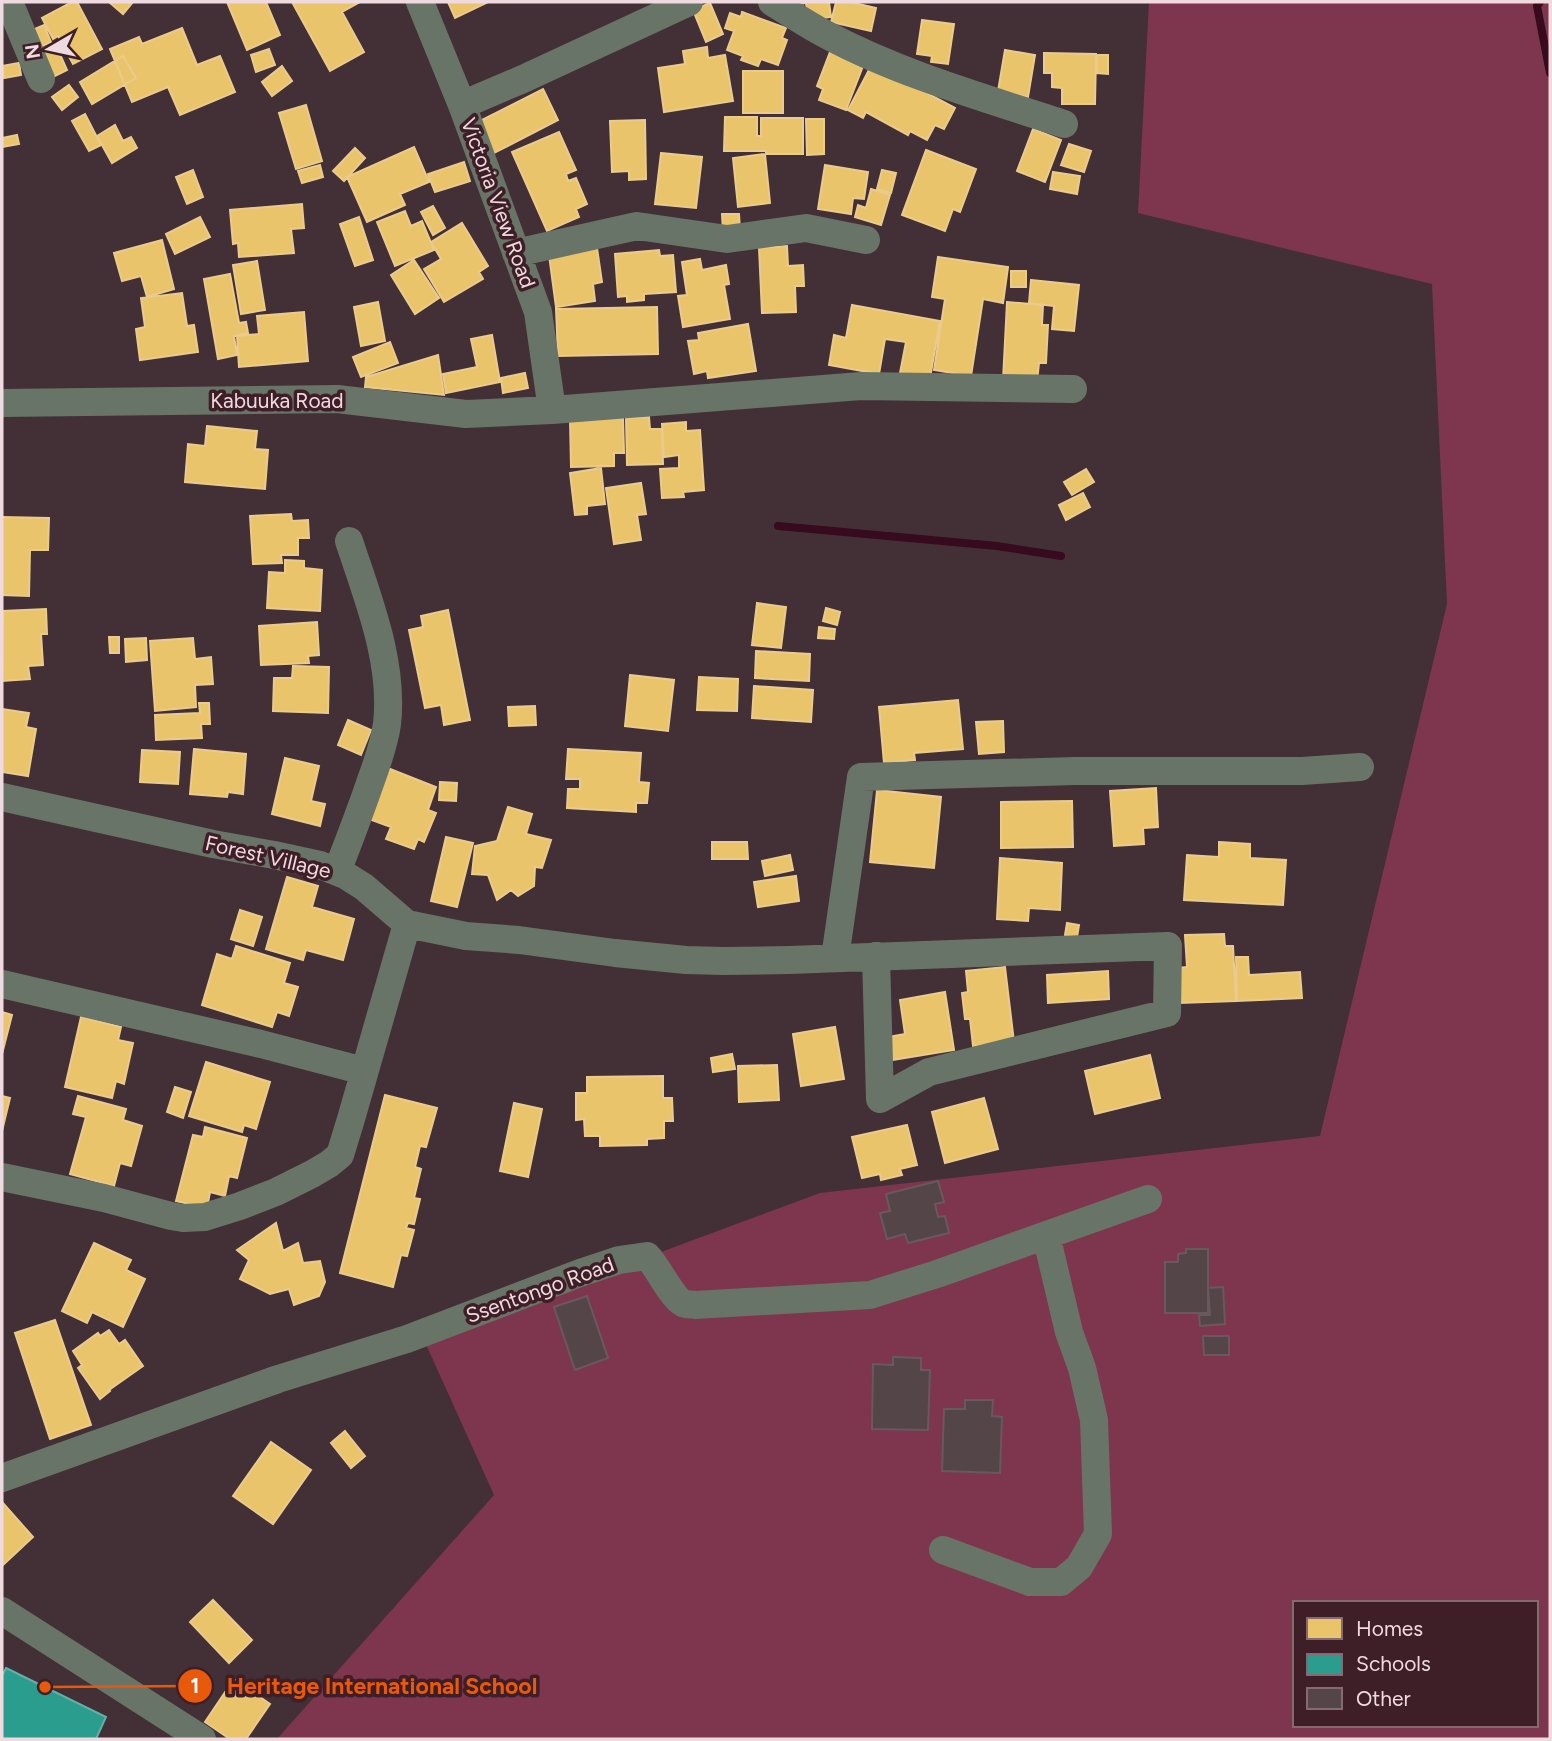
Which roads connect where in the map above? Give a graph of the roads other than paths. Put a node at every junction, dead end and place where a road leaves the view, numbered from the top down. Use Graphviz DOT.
graph roads {
  1 [pos="9,2"];
  2 [pos="420,2"];
  3 [pos="690,2"];
  4 [pos="772,2"];
  5 [pos="41,79"];
  6 [pos="461,105"];
  7 [pos="1064,124"];
  8 [pos="866,240"];
  9 [pos="516,253"];
  10 [pos="1073,388"];
  11 [pos="2,402"];
  12 [pos="552,410"];
  13 [pos="349,541"];
  14 [pos="1360,767"];
  15 [pos="2,797"];
  16 [pos="337,872"];
  17 [pos="407,924"];
  18 [pos="876,956"];
  19 [pos="835,958"];
  20 [pos="2,984"];
  21 [pos="365,1071"];
  22 [pos="2,1177"];
  23 [pos="1148,1199"];
  24 [pos="1046,1235"];
  25 [pos="2,1478"];
  26 [pos="943,1550"];
  27 [pos="2,1611"];
  28 [pos="202,1739"];
  1 -- 5 [label="street"];
  2 -- 6 [label="street, Victoria View Road"];
  3 -- 6 [label="street"];
  4 -- 7 [label="street"];
  6 -- 9 [label="street, Victoria View Road"];
  8 -- 9 [label="street"];
  9 -- 12 [label="street, Victoria View Road"];
  10 -- 12 [label="street, Kabuuka Road"];
  11 -- 12 [label="street, Kabuuka Road"];
  13 -- 16 [label="street"];
  14 -- 19 [label="street"];
  15 -- 16 [label="street, Forest Village"];
  16 -- 17 [label="street, Forest Village"];
  17 -- 19 [label="street, Forest Village"];
  17 -- 21 [label="street"];
  18 -- 18 [label="street, Forest Village"];
  18 -- 19 [label="street, Forest Village"];
  20 -- 21 [label="street"];
  21 -- 22 [label="street"];
  23 -- 24 [label="street, Ssentongo Road"];
  24 -- 25 [label="street, Ssentongo Road"];
  24 -- 26 [label="street"];
  27 -- 28 [label="street"];
}
